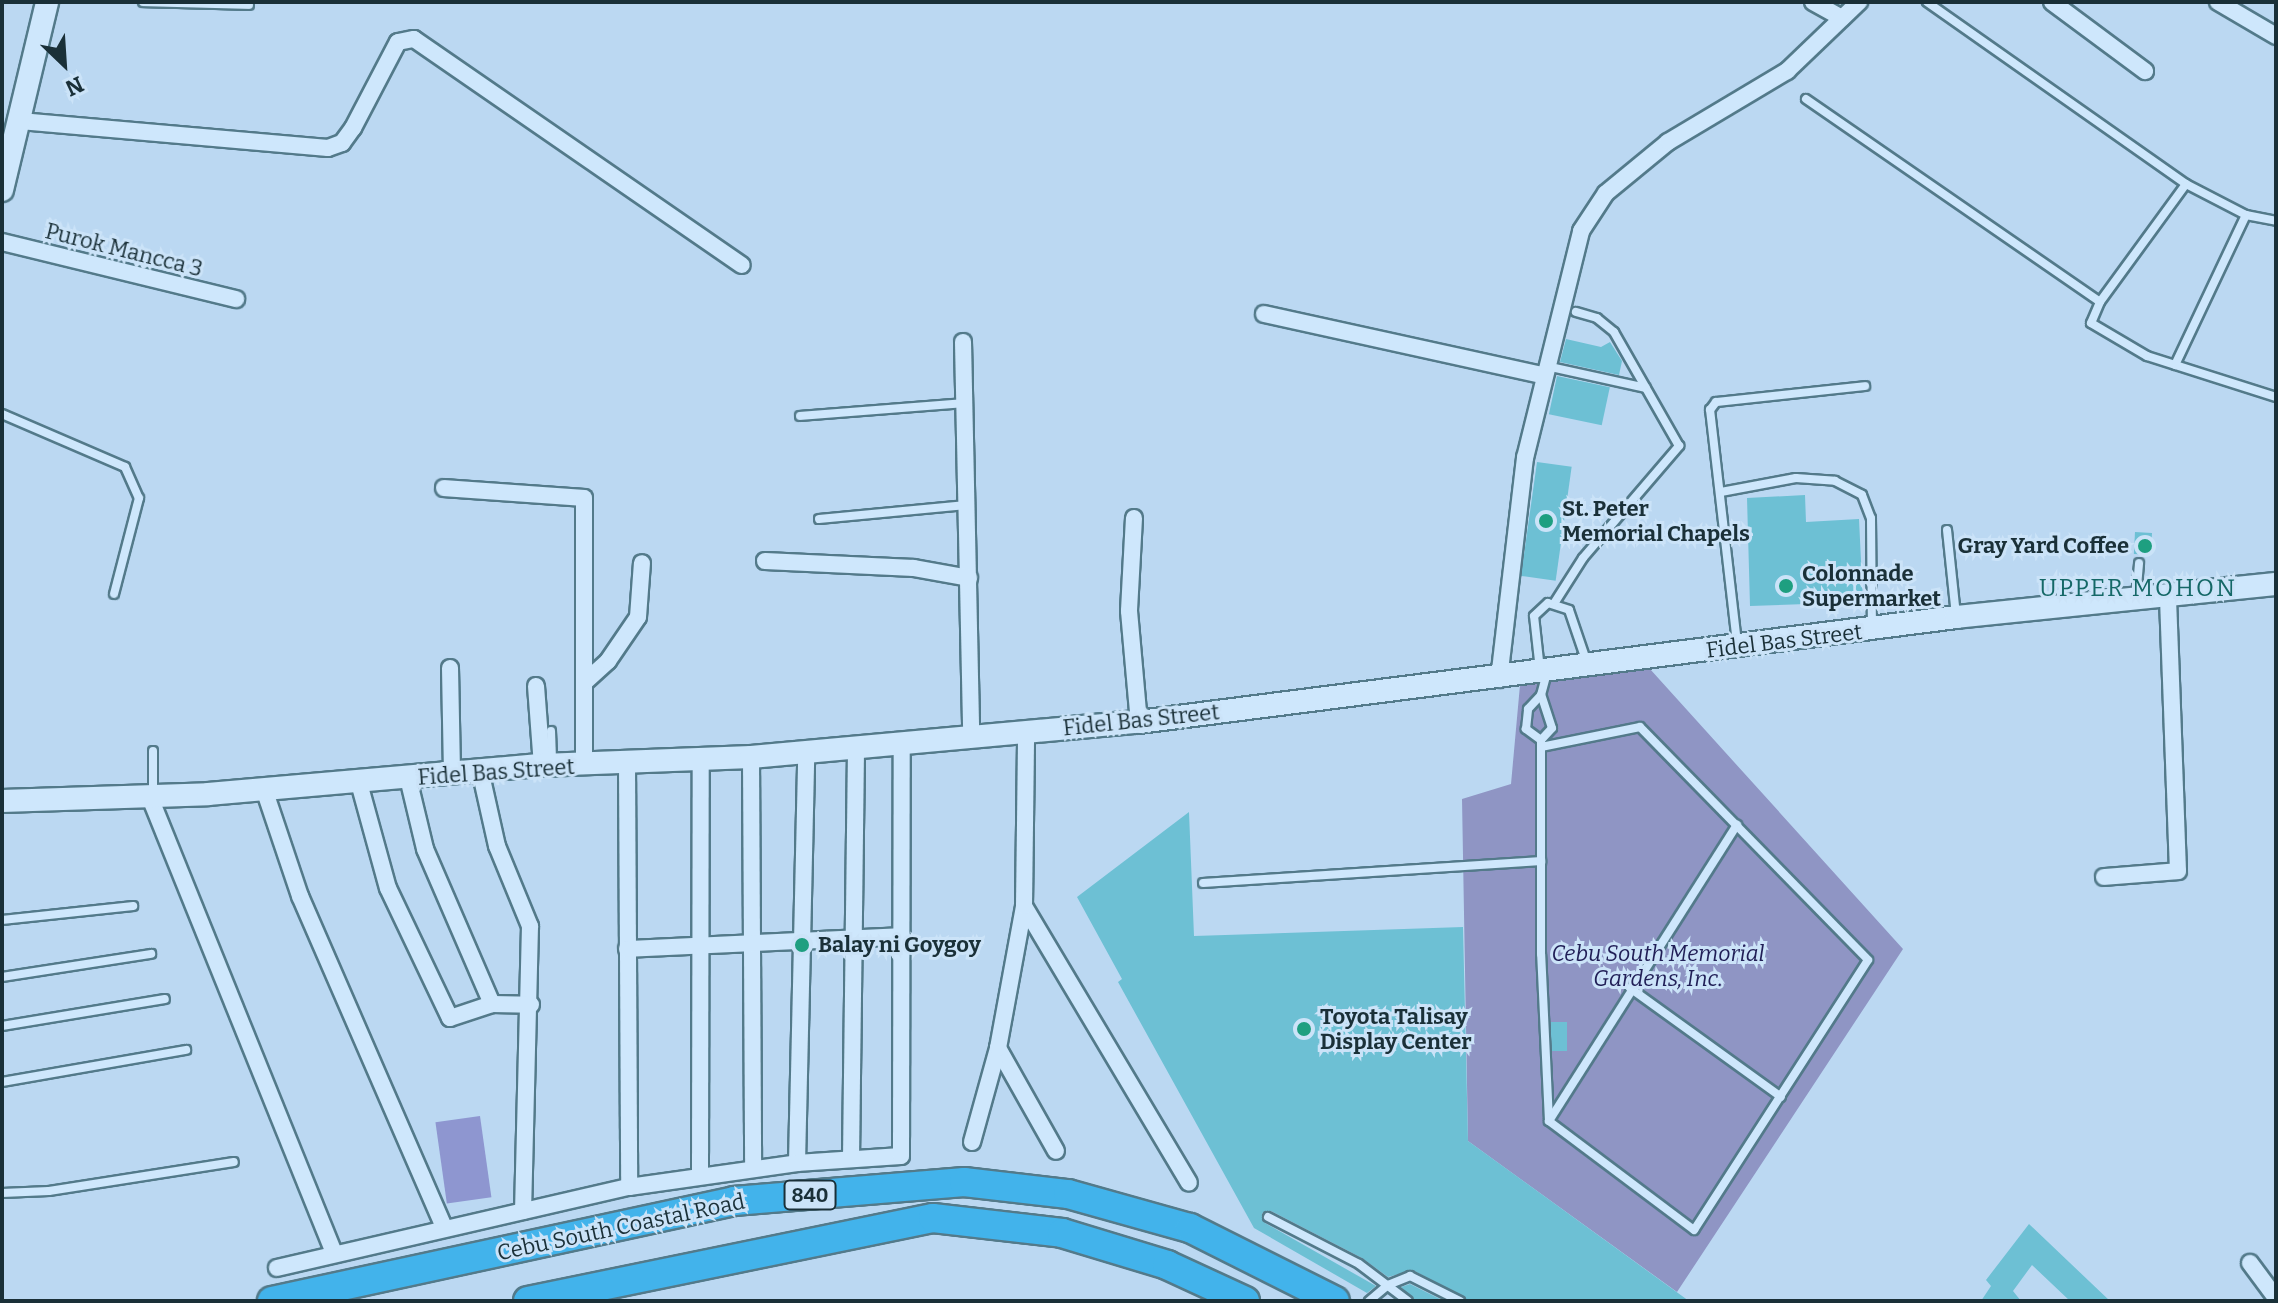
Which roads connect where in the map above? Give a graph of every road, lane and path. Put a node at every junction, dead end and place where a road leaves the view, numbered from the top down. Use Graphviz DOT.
graph roads {
  1 [pos="47,2"];
  2 [pos="143,2"];
  3 [pos="1813,2"];
  4 [pos="1859,2"];
  5 [pos="1927,2"];
  6 [pos="2052,2"];
  7 [pos="2218,2"];
  8 [pos="249,5"];
  9 [pos="1842,18"];
  10 [pos="2276,36"];
  11 [pos="2145,71"];
  12 [pos="1806,99"];
  13 [pos="20,121"];
  14 [pos="2186,184"];
  15 [pos="2,190"];
  16 [pos="2246,215"];
  17 [pos="2276,221"];
  18 [pos="2,242"];
  19 [pos="742,265"];
  20 [pos="236,299"];
  21 [pos="2100,302"];
  22 [pos="1576,312"];
  23 [pos="1264,314"];
  24 [pos="963,342"];
  25 [pos="2175,365"];
  26 [pos="1543,370"];
  27 [pos="1865,386"];
  28 [pos="1646,388"];
  29 [pos="2276,397"];
  30 [pos="964,403"];
  31 [pos="2,414"];
  32 [pos="800,416"];
  33 [pos="444,488"];
  34 [pos="1721,492"];
  35 [pos="966,505"];
  36 [pos="1134,518"];
  37 [pos="819,519"];
  38 [pos="1947,530"];
  39 [pos="765,561"];
  40 [pos="642,563"];
  41 [pos="2139,563"];
  42 [pos="969,578"];
  43 [pos="2276,584"];
  44 [pos="114,594"];
  45 [pos="2168,596"];
  46 [pos="2136,599"];
  47 [pos="1555,602"];
  48 [pos="1956,617"];
  49 [pos="1872,630"];
  50 [pos="1738,647"];
  51 [pos="450,668"];
  52 [pos="1589,668"];
  53 [pos="1499,679"];
  54 [pos="586,681"];
  55 [pos="1543,681"];
  56 [pos="536,686"];
  57 [pos="1139,722"];
  58 [pos="551,731"];
  59 [pos="1026,731"];
  60 [pos="971,733"];
  61 [pos="902,741"];
  62 [pos="1541,744"];
  63 [pos="856,746"];
  64 [pos="153,751"];
  65 [pos="806,751"];
  66 [pos="751,757"];
  67 [pos="701,759"];
  68 [pos="627,763"];
  69 [pos="547,765"];
  70 [pos="584,765"];
  71 [pos="480,770"];
  72 [pos="452,771"];
  73 [pos="408,778"];
  74 [pos="359,783"];
  75 [pos="264,789"];
  76 [pos="151,795"];
  77 [pos="2,801"];
  78 [pos="1737,825"];
  79 [pos="1541,861"];
  80 [pos="2104,877"];
  81 [pos="1203,883"];
  82 [pos="133,906"];
  83 [pos="1024,906"];
  84 [pos="2,920"];
  85 [pos="902,936"];
  86 [pos="852,939"];
  87 [pos="801,941"];
  88 [pos="752,945"];
  89 [pos="627,949"];
  90 [pos="701,949"];
  91 [pos="151,954"];
  92 [pos="2,977"];
  93 [pos="1630,988"];
  94 [pos="165,999"];
  95 [pos="492,1004"];
  96 [pos="531,1005"];
  97 [pos="2,1026"];
  98 [pos="998,1048"];
  99 [pos="186,1050"];
  100 [pos="2,1082"];
  101 [pos="1781,1097"];
  102 [pos="1549,1121"];
  103 [pos="972,1142"];
  104 [pos="1056,1151"];
  105 [pos="851,1159"];
  106 [pos="234,1162"];
  107 [pos="797,1163"];
  108 [pos="753,1168"];
  109 [pos="700,1176"];
  110 [pos="675,1181"];
  111 [pos="1189,1183"];
  112 [pos="629,1187"];
  113 [pos="2,1193"];
  114 [pos="523,1211"];
  115 [pos="681,1212"];
  116 [pos="1268,1217"];
  117 [pos="444,1227"];
  118 [pos="334,1253"];
  119 [pos="2250,1263"];
  120 [pos="277,1268"];
  121 [pos="1388,1285"];
  122 [pos="2276,1298"];
  123 [pos="272,1301"];
  124 [pos="528,1301"];
  125 [pos="1245,1301"];
  126 [pos="1335,1301"];
  127 [pos="1369,1301"];
  128 [pos="1408,1301"];
  129 [pos="1460,1301"];
  1 -- 13 [label="street"];
  2 -- 8 [label="lane"];
  3 -- 9 [label="street"];
  4 -- 9 [label="street"];
  5 -- 14 [label="lane"];
  6 -- 11 [label="street"];
  7 -- 10 [label="street"];
  9 -- 26 [label="street"];
  12 -- 21 [label="lane"];
  13 -- 15 [label="street"];
  13 -- 19 [label="street"];
  14 -- 16 [label="lane"];
  14 -- 21 [label="lane"];
  16 -- 17 [label="lane"];
  16 -- 25 [label="lane"];
  18 -- 20 [label="street, Purok Mancca 3"];
  21 -- 25 [label="lane"];
  22 -- 28 [label="lane"];
  23 -- 26 [label="street"];
  24 -- 30 [label="street"];
  25 -- 29 [label="lane"];
  26 -- 28 [label="lane"];
  26 -- 53 [label="street"];
  27 -- 34 [label="lane"];
  28 -- 47 [label="lane"];
  30 -- 32 [label="lane"];
  30 -- 35 [label="street"];
  31 -- 44 [label="lane"];
  33 -- 54 [label="street"];
  34 -- 49 [label="lane"];
  34 -- 50 [label="lane"];
  35 -- 37 [label="lane"];
  35 -- 42 [label="street"];
  36 -- 57 [label="street"];
  38 -- 48 [label="lane"];
  39 -- 42 [label="street"];
  40 -- 54 [label="street"];
  41 -- 46 [label="lane"];
  42 -- 60 [label="street"];
  43 -- 45 [label="street, Fidel Bas Street"];
  45 -- 46 [label="street, Fidel Bas Street"];
  45 -- 80 [label="street"];
  46 -- 48 [label="street, Fidel Bas Street"];
  47 -- 52 [label="lane"];
  47 -- 55 [label="lane"];
  48 -- 49 [label="street, Fidel Bas Street"];
  49 -- 50 [label="street, Fidel Bas Street"];
  50 -- 52 [label="street, Fidel Bas Street"];
  51 -- 72 [label="street"];
  52 -- 55 [label="street, Fidel Bas Street"];
  53 -- 55 [label="street, Fidel Bas Street"];
  53 -- 57 [label="street, Fidel Bas Street"];
  54 -- 70 [label="street"];
  55 -- 62 [label="lane"];
  55 -- 62 [label="lane"];
  56 -- 69 [label="street"];
  57 -- 59 [label="street, Fidel Bas Street"];
  58 -- 69 [label="lane"];
  59 -- 60 [label="street, Fidel Bas Street"];
  59 -- 83 [label="street"];
  60 -- 61 [label="street, Fidel Bas Street"];
  61 -- 63 [label="street, Fidel Bas Street"];
  61 -- 85 [label="street"];
  62 -- 78 [label="lane"];
  62 -- 79 [label="lane"];
  63 -- 65 [label="street, Fidel Bas Street"];
  63 -- 86 [label="street"];
  64 -- 76 [label="lane"];
  65 -- 66 [label="street, Fidel Bas Street"];
  65 -- 87 [label="street"];
  66 -- 67 [label="street, Fidel Bas Street"];
  66 -- 88 [label="street"];
  67 -- 68 [label="street, Fidel Bas Street"];
  67 -- 90 [label="street"];
  68 -- 70 [label="street, Fidel Bas Street"];
  68 -- 89 [label="street"];
  69 -- 70 [label="street, Fidel Bas Street"];
  69 -- 71 [label="street, Fidel Bas Street"];
  71 -- 72 [label="street, Fidel Bas Street"];
  71 -- 96 [label="street"];
  72 -- 73 [label="street, Fidel Bas Street"];
  73 -- 74 [label="street, Fidel Bas Street"];
  73 -- 95 [label="street"];
  74 -- 75 [label="street, Fidel Bas Street"];
  74 -- 95 [label="street"];
  75 -- 76 [label="street, Fidel Bas Street"];
  75 -- 117 [label="street"];
  76 -- 77 [label="street, Fidel Bas Street"];
  76 -- 118 [label="street"];
  78 -- 93 [label="lane"];
  78 -- 101 [label="lane"];
  79 -- 81 [label="lane"];
  79 -- 102 [label="lane"];
  82 -- 84 [label="lane"];
  83 -- 98 [label="street"];
  83 -- 111 [label="street"];
  85 -- 86 [label="street"];
  85 -- 105 [label="street"];
  86 -- 87 [label="street"];
  86 -- 105 [label="street"];
  87 -- 88 [label="street"];
  87 -- 107 [label="street"];
  88 -- 90 [label="street"];
  88 -- 108 [label="street"];
  89 -- 90 [label="street"];
  89 -- 112 [label="street"];
  90 -- 109 [label="street"];
  91 -- 92 [label="lane"];
  93 -- 101 [label="lane"];
  93 -- 102 [label="lane"];
  94 -- 97 [label="lane"];
  95 -- 96 [label="street"];
  96 -- 114 [label="street"];
  98 -- 103 [label="street"];
  98 -- 104 [label="street"];
  99 -- 100 [label="lane"];
  101 -- 102 [label="lane"];
  105 -- 107 [label="street"];
  106 -- 113 [label="lane"];
  107 -- 108 [label="street"];
  108 -- 109 [label="street"];
  109 -- 110 [label="street"];
  110 -- 112 [label="street"];
  110 -- 115 [label="street"];
  112 -- 114 [label="street"];
  114 -- 117 [label="street"];
  115 -- 123 [label="highway, Cebu South Coastal Road / 840"];
  115 -- 126 [label="highway, Cebu South Coastal Road / 840"];
  116 -- 121 [label="lane"];
  117 -- 118 [label="street"];
  118 -- 120 [label="street"];
  119 -- 122 [label="street"];
  121 -- 127 [label="lane"];
  121 -- 128 [label="lane"];
  121 -- 129 [label="lane"];
  124 -- 125 [label="highway, 840"];
}
